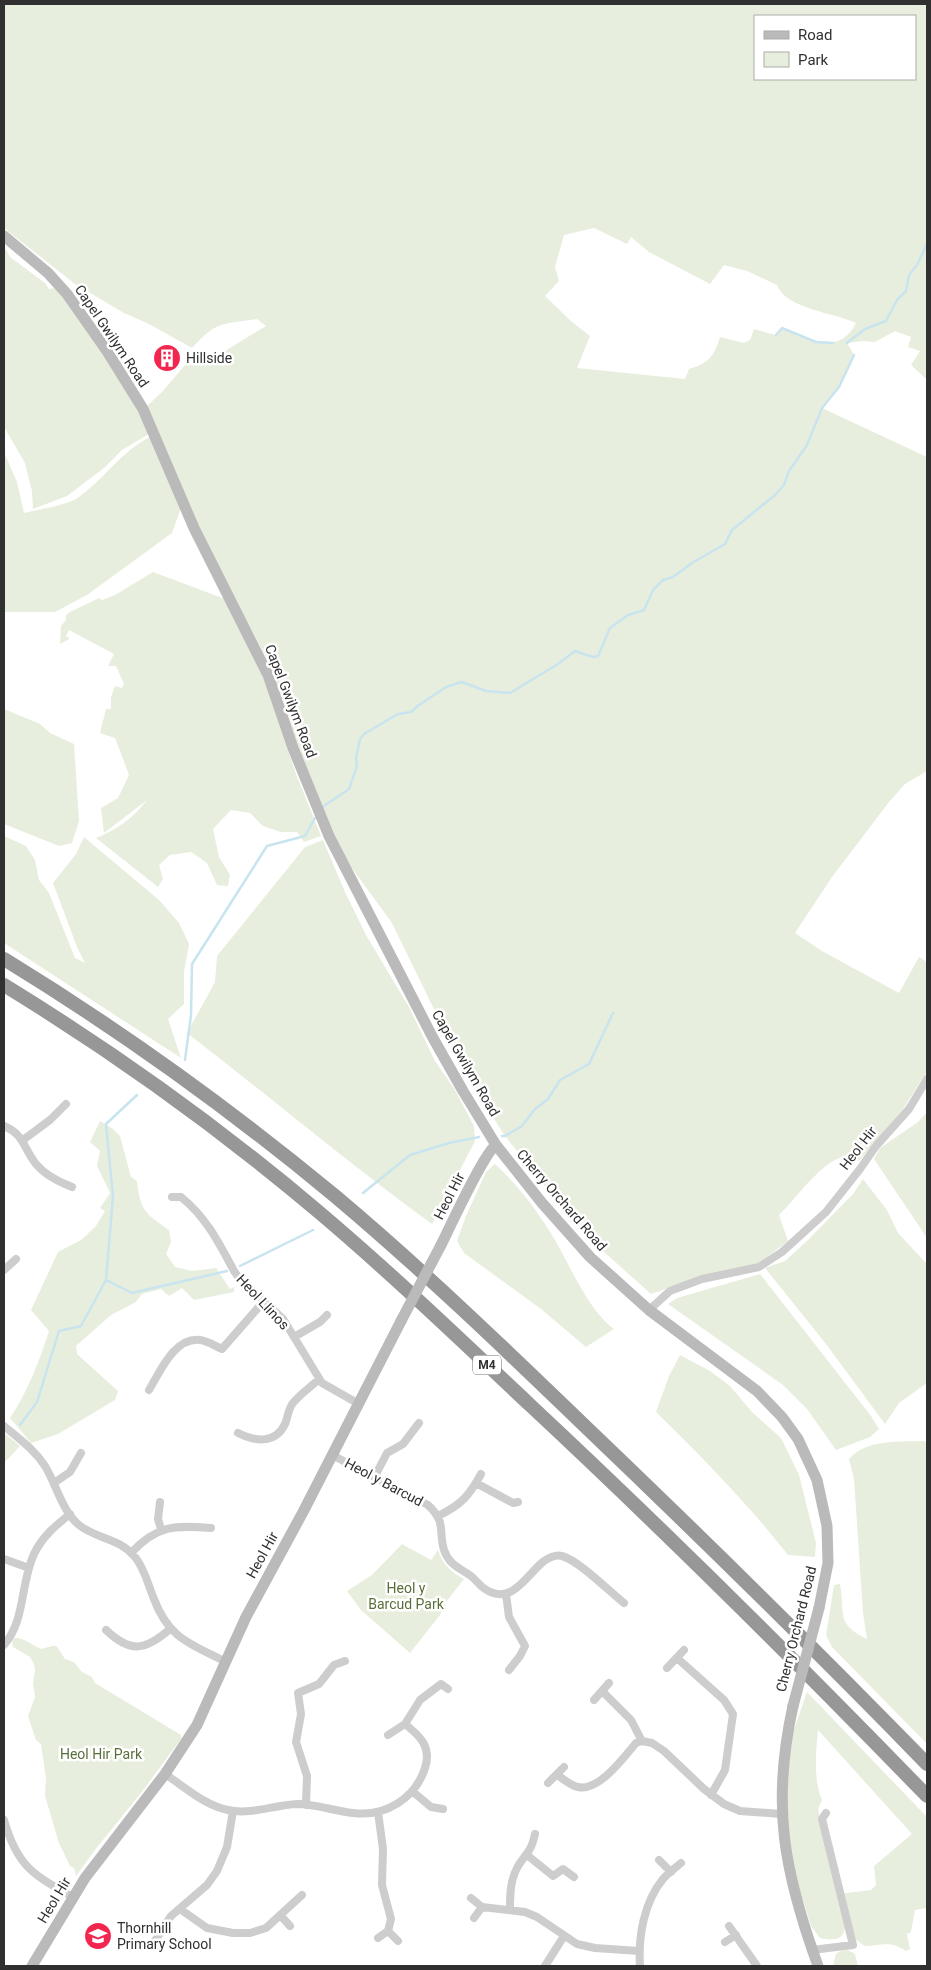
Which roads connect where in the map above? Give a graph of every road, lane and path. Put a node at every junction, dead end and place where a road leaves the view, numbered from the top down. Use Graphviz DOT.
graph roads {
  1 [pos="4,236"];
  2 [pos="4,959"];
  3 [pos="4,985"];
  4 [pos="927,1079"];
  5 [pos="66,1104"];
  6 [pos="4,1126"];
  7 [pos="23,1140"];
  8 [pos="496,1145"];
  9 [pos="72,1187"];
  10 [pos="172,1198"];
  11 [pos="16,1259"];
  12 [pos="4,1270"];
  13 [pos="264,1302"];
  14 [pos="648,1310"];
  15 [pos="327,1315"];
  16 [pos="294,1337"];
  17 [pos="319,1379"];
  18 [pos="149,1390"];
  19 [pos="359,1404"];
  20 [pos="419,1423"];
  21 [pos="4,1426"];
  22 [pos="238,1433"];
  23 [pos="81,1453"];
  24 [pos="332,1455"];
  25 [pos="481,1474"];
  26 [pos="375,1476"];
  27 [pos="54,1483"];
  28 [pos="476,1483"];
  29 [pos="160,1502"];
  30 [pos="518,1502"];
  31 [pos="70,1514"];
  32 [pos="438,1516"];
  33 [pos="211,1528"];
  34 [pos="161,1529"];
  35 [pos="131,1553"];
  36 [pos="4,1559"];
  37 [pos="29,1568"];
  38 [pos="506,1594"];
  39 [pos="624,1603"];
  40 [pos="170,1629"];
  41 [pos="106,1630"];
  42 [pos="4,1646"];
  43 [pos="684,1650"];
  44 [pos="677,1658"];
  45 [pos="345,1661"];
  46 [pos="226,1662"];
  47 [pos="667,1668"];
  48 [pos="509,1670"];
  49 [pos="609,1684"];
  50 [pos="448,1689"];
  51 [pos="602,1691"];
  52 [pos="594,1700"];
  53 [pos="405,1724"];
  54 [pos="388,1735"];
  55 [pos="642,1741"];
  56 [pos="927,1764"];
  57 [pos="564,1767"];
  58 [pos="166,1774"];
  59 [pos="557,1775"];
  60 [pos="548,1783"];
  61 [pos="412,1792"];
  62 [pos="712,1795"];
  63 [pos="927,1796"];
  64 [pos="306,1805"];
  65 [pos="443,1809"];
  66 [pos="233,1811"];
  67 [pos="378,1812"];
  68 [pos="826,1813"];
  69 [pos="781,1814"];
  70 [pos="4,1820"];
  71 [pos="535,1834"];
  72 [pos="527,1854"];
  73 [pos="659,1860"];
  74 [pos="680,1862"];
  75 [pos="671,1872"];
  76 [pos="574,1877"];
  77 [pos="302,1895"];
  78 [pos="73,1897"];
  79 [pos="471,1898"];
  80 [pos="482,1907"];
  81 [pos="180,1909"];
  82 [pos="510,1910"];
  83 [pos="280,1916"];
  84 [pos="474,1918"];
  85 [pos="290,1926"];
  86 [pos="729,1926"];
  87 [pos="388,1931"];
  88 [pos="736,1935"];
  89 [pos="564,1936"];
  90 [pos="378,1938"];
  91 [pos="398,1941"];
  92 [pos="725,1942"];
  93 [pos="153,1944"];
  94 [pos="812,1950"];
  95 [pos="639,1951"];
  96 [pos="32,1966"];
  97 [pos="545,1966"];
  98 [pos="640,1966"];
  99 [pos="757,1966"];
  100 [pos="818,1966"];
  1 -- 8 [label="street, Capel Gwilym Road"];
  2 -- 56 [label="highway, M4"];
  3 -- 63 [label="highway, M4"];
  4 -- 14 [label="street, Heol Hir"];
  5 -- 7 [label="street"];
  6 -- 7 [label="street"];
  7 -- 9 [label="street"];
  8 -- 14 [label="street, Cherry Orchard Road"];
  8 -- 19 [label="street, Heol Hir, bridge"];
  10 -- 13 [label="street, Heol Llinos"];
  11 -- 12 [label="street"];
  13 -- 16 [label="street, Heol Llinos"];
  13 -- 18 [label="street"];
  14 -- 69 [label="street, Cherry Orchard Road, bridge"];
  15 -- 16 [label="street"];
  16 -- 17 [label="street, Heol Llinos"];
  17 -- 19 [label="street, Heol Llinos"];
  17 -- 22 [label="street"];
  19 -- 24 [label="street, Heol Hir"];
  20 -- 26 [label="street"];
  21 -- 27 [label="street"];
  23 -- 27 [label="street"];
  24 -- 26 [label="street, Heol y Barcud"];
  24 -- 46 [label="street, Heol Hir"];
  25 -- 28 [label="street"];
  26 -- 32 [label="street, Heol y Barcud"];
  27 -- 31 [label="street"];
  28 -- 30 [label="street"];
  28 -- 32 [label="street"];
  29 -- 34 [label="street"];
  31 -- 35 [label="street"];
  31 -- 37 [label="street"];
  32 -- 38 [label="street"];
  33 -- 34 [label="street"];
  34 -- 35 [label="street"];
  35 -- 40 [label="street"];
  36 -- 37 [label="street"];
  37 -- 42 [label="street"];
  38 -- 39 [label="street"];
  38 -- 48 [label="street"];
  40 -- 41 [label="street"];
  40 -- 46 [label="street"];
  43 -- 44 [label="street"];
  44 -- 47 [label="street"];
  44 -- 62 [label="street"];
  45 -- 64 [label="street"];
  46 -- 58 [label="street, Heol Hir"];
  49 -- 51 [label="street"];
  50 -- 53 [label="street"];
  51 -- 52 [label="street"];
  51 -- 55 [label="street"];
  53 -- 54 [label="street"];
  53 -- 61 [label="street"];
  55 -- 59 [label="street"];
  55 -- 62 [label="street"];
  57 -- 59 [label="street"];
  58 -- 66 [label="street"];
  58 -- 78 [label="street, Heol Hir"];
  59 -- 60 [label="street"];
  61 -- 65 [label="street"];
  61 -- 67 [label="street"];
  62 -- 69 [label="street"];
  64 -- 66 [label="street"];
  64 -- 67 [label="street"];
  66 -- 81 [label="street"];
  67 -- 87 [label="street"];
  68 -- 94 [label="street"];
  69 -- 94 [label="street, Cherry Orchard Road"];
  70 -- 78 [label="street"];
  71 -- 72 [label="street"];
  72 -- 76 [label="street"];
  72 -- 82 [label="street"];
  73 -- 75 [label="street"];
  74 -- 75 [label="street"];
  75 -- 95 [label="street"];
  77 -- 83 [label="street"];
  78 -- 96 [label="street, Heol Hir"];
  79 -- 80 [label="street"];
  80 -- 82 [label="street"];
  80 -- 84 [label="street"];
  81 -- 83 [label="street"];
  81 -- 93 [label="street"];
  82 -- 89 [label="street"];
  83 -- 85 [label="street"];
  86 -- 88 [label="street"];
  87 -- 90 [label="street"];
  87 -- 91 [label="street"];
  88 -- 92 [label="street"];
  88 -- 99 [label="street"];
  89 -- 95 [label="street"];
  89 -- 97 [label="street"];
  94 -- 100 [label="street, Cherry Orchard Road"];
  95 -- 98 [label="street"];
}
